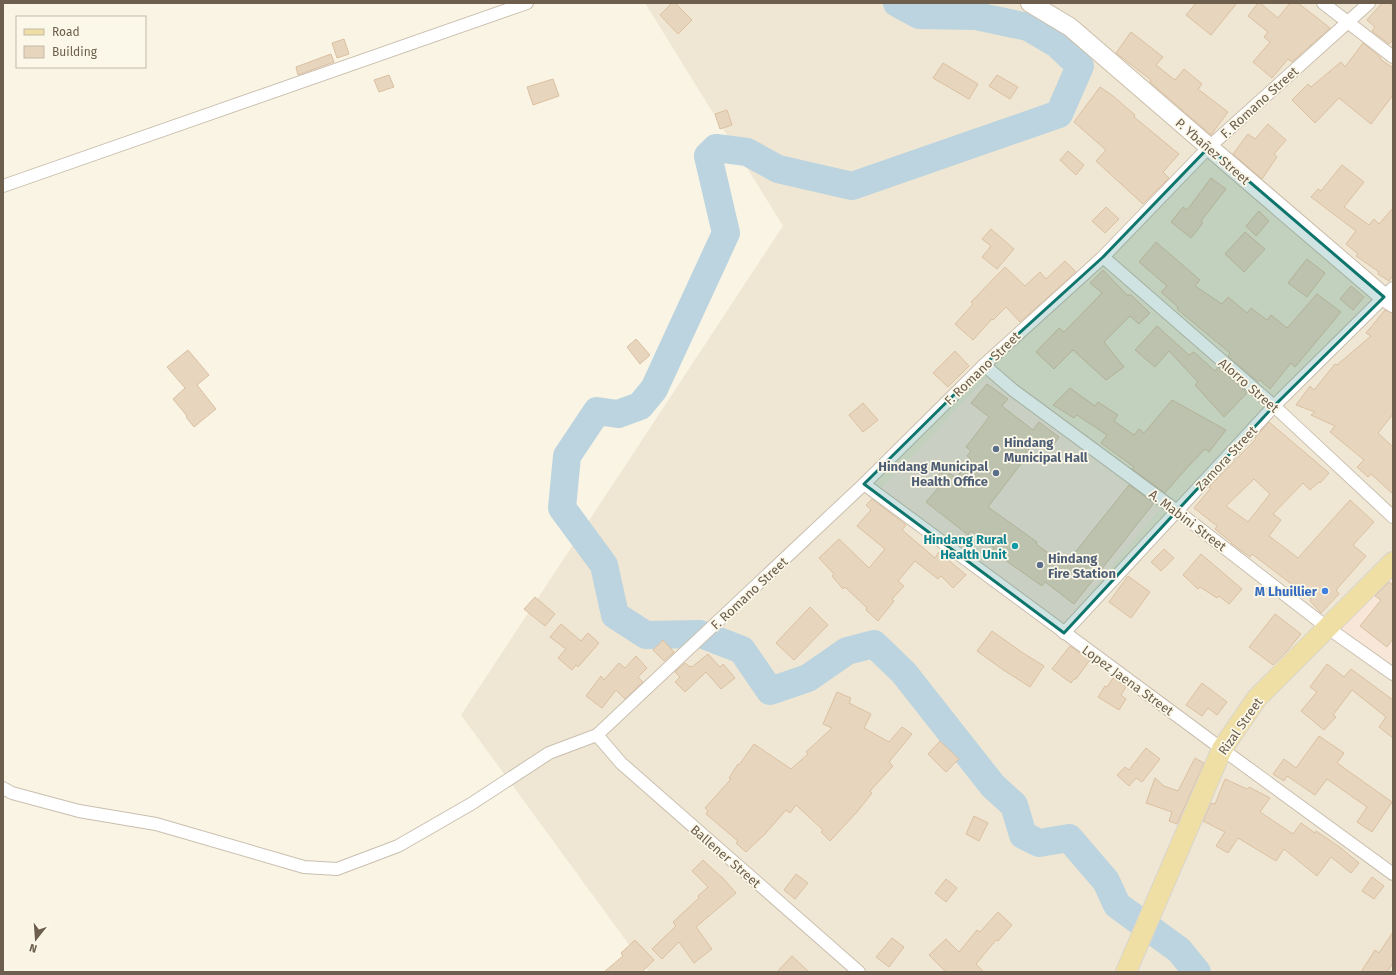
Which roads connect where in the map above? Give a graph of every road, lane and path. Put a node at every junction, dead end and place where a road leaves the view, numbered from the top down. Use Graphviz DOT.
graph roads {
  1 [pos="527,3"];
  2 [pos="1030,3"];
  3 [pos="1323,3"];
  4 [pos="1369,3"];
  5 [pos="1348,23"];
  6 [pos="1393,57"];
  7 [pos="1209,147"];
  8 [pos="3,186"];
  9 [pos="1103,257"];
  10 [pos="1390,296"];
  11 [pos="984,365"];
  12 [pos="1274,406"];
  13 [pos="864,484"];
  14 [pos="1177,511"];
  15 [pos="1393,517"];
  16 [pos="1393,562"];
  17 [pos="1328,628"];
  18 [pos="1064,633"];
  19 [pos="1393,674"];
  20 [pos="597,735"];
  21 [pos="1222,749"];
  22 [pos="3,788"];
  23 [pos="1393,874"];
  24 [pos="859,972"];
  25 [pos="1126,972"];
  1 -- 8 [label="street"];
  2 -- 7 [label="street, P. Ybañez Street"];
  3 -- 5 [label="street"];
  4 -- 5 [label="street, F. Romano Street"];
  5 -- 6 [label="street"];
  5 -- 7 [label="street, F. Romano Street"];
  7 -- 9 [label="street, F. Romano Street"];
  7 -- 10 [label="street, P. Ybañez Street"];
  9 -- 11 [label="street, F. Romano Street"];
  9 -- 12 [label="street, Alorro Street"];
  10 -- 12 [label="street, Zamora Street"];
  11 -- 13 [label="street, F. Romano Street"];
  11 -- 14 [label="street, A. Mabini Street"];
  12 -- 14 [label="street, Zamora Street"];
  12 -- 15 [label="street, Alorro Street"];
  13 -- 18 [label="street, Lopez Jaena Street"];
  13 -- 20 [label="street, F. Romano Street"];
  14 -- 17 [label="street, A. Mabini Street"];
  14 -- 18 [label="street, Zamora Street"];
  16 -- 17 [label="main road, Rizal Street"];
  17 -- 19 [label="street, A. Mabini Street"];
  17 -- 21 [label="main road, Rizal Street"];
  18 -- 21 [label="street, Lopez Jaena Street"];
  20 -- 22 [label="street"];
  20 -- 24 [label="street, Ballener Street"];
  21 -- 23 [label="street, Lopez Jaena Street"];
  21 -- 25 [label="main road, Rizal Street"];
}
